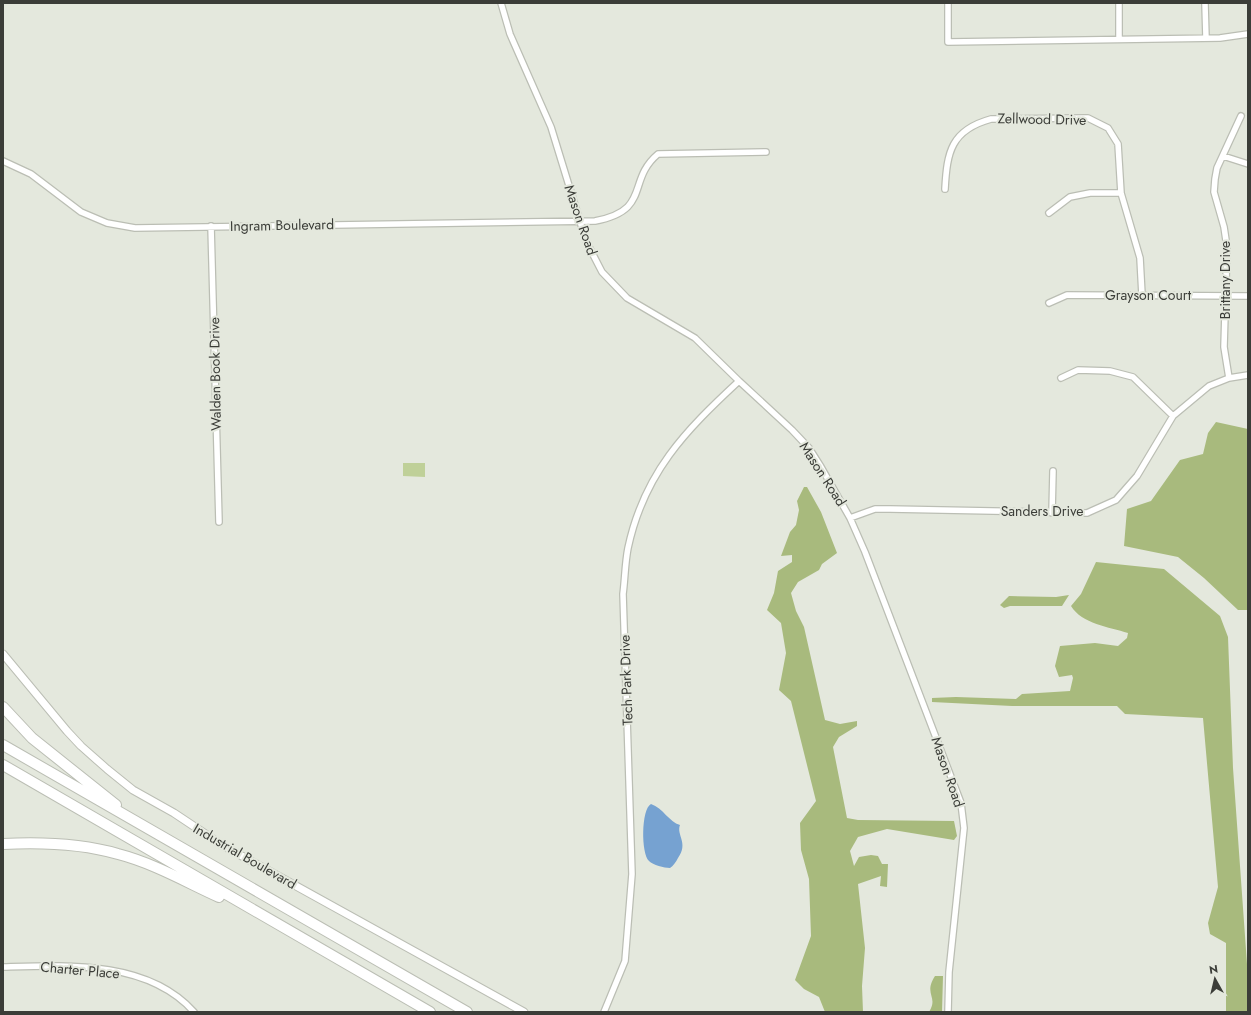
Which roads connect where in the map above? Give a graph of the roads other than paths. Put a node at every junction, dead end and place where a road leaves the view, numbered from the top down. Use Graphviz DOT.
graph roads {
  1 [pos="501,3"];
  2 [pos="948,3"];
  3 [pos="1119,3"];
  4 [pos="1205,4"];
  5 [pos="1248,34"];
  6 [pos="1206,38"];
  7 [pos="1119,39"];
  8 [pos="1241,116"];
  9 [pos="766,152"];
  10 [pos="1224,156"];
  11 [pos="3,161"];
  12 [pos="1248,164"];
  13 [pos="946,189"];
  14 [pos="1121,193"];
  15 [pos="1049,213"];
  16 [pos="579,222"];
  17 [pos="212,226"];
  18 [pos="1142,295"];
  19 [pos="1226,295"];
  20 [pos="1248,296"];
  21 [pos="1049,303"];
  22 [pos="1248,375"];
  23 [pos="1061,378"];
  24 [pos="1229,378"];
  25 [pos="739,382"];
  26 [pos="1173,416"];
  27 [pos="1052,471"];
  28 [pos="1052,513"];
  29 [pos="850,518"];
  30 [pos="219,522"];
  31 [pos="3,654"];
  32 [pos="3,707"];
  33 [pos="3,745"];
  34 [pos="3,765"];
  35 [pos="144,827"];
  36 [pos="3,844"];
  37 [pos="274,922"];
  38 [pos="3,967"];
  39 [pos="194,1012"];
  40 [pos="430,1012"];
  41 [pos="467,1012"];
  42 [pos="524,1012"];
  43 [pos="604,1012"];
  44 [pos="948,1012"];
  1 -- 16 [label="street, Mason Road"];
  2 -- 7 [label="street"];
  3 -- 7 [label="street"];
  4 -- 6 [label="street"];
  5 -- 6 [label="street"];
  6 -- 7 [label="street"];
  8 -- 10 [label="street, Brittany Drive"];
  9 -- 16 [label="street, Ingram Boulevard"];
  10 -- 12 [label="street"];
  10 -- 19 [label="street, Brittany Drive"];
  11 -- 17 [label="street, Ingram Boulevard"];
  13 -- 14 [label="street, Zellwood Drive"];
  14 -- 15 [label="street"];
  14 -- 18 [label="street, Zellwood Drive"];
  16 -- 17 [label="street, Ingram Boulevard"];
  16 -- 25 [label="street, Mason Road"];
  17 -- 30 [label="street, Walden Book Drive"];
  18 -- 19 [label="street, Grayson Court"];
  18 -- 21 [label="street, Grayson Court"];
  19 -- 20 [label="street, Grayson Court"];
  19 -- 24 [label="street, Brittany Drive"];
  22 -- 24 [label="street, Sanders Drive"];
  23 -- 26 [label="street"];
  24 -- 26 [label="street, Sanders Drive"];
  25 -- 29 [label="street, Mason Road"];
  25 -- 43 [label="street, Tech Park Drive"];
  26 -- 28 [label="street, Sanders Drive"];
  27 -- 28 [label="street"];
  28 -- 29 [label="street, Sanders Drive"];
  29 -- 44 [label="street, Mason Road"];
  31 -- 42 [label="street, Industrial Boulevard"];
  32 -- 35 [label="highway"];
  33 -- 35 [label="highway"];
  34 -- 37 [label="highway"];
  35 -- 41 [label="highway"];
  36 -- 37 [label="highway"];
  37 -- 40 [label="highway"];
  38 -- 39 [label="street, Charter Place"];
}
